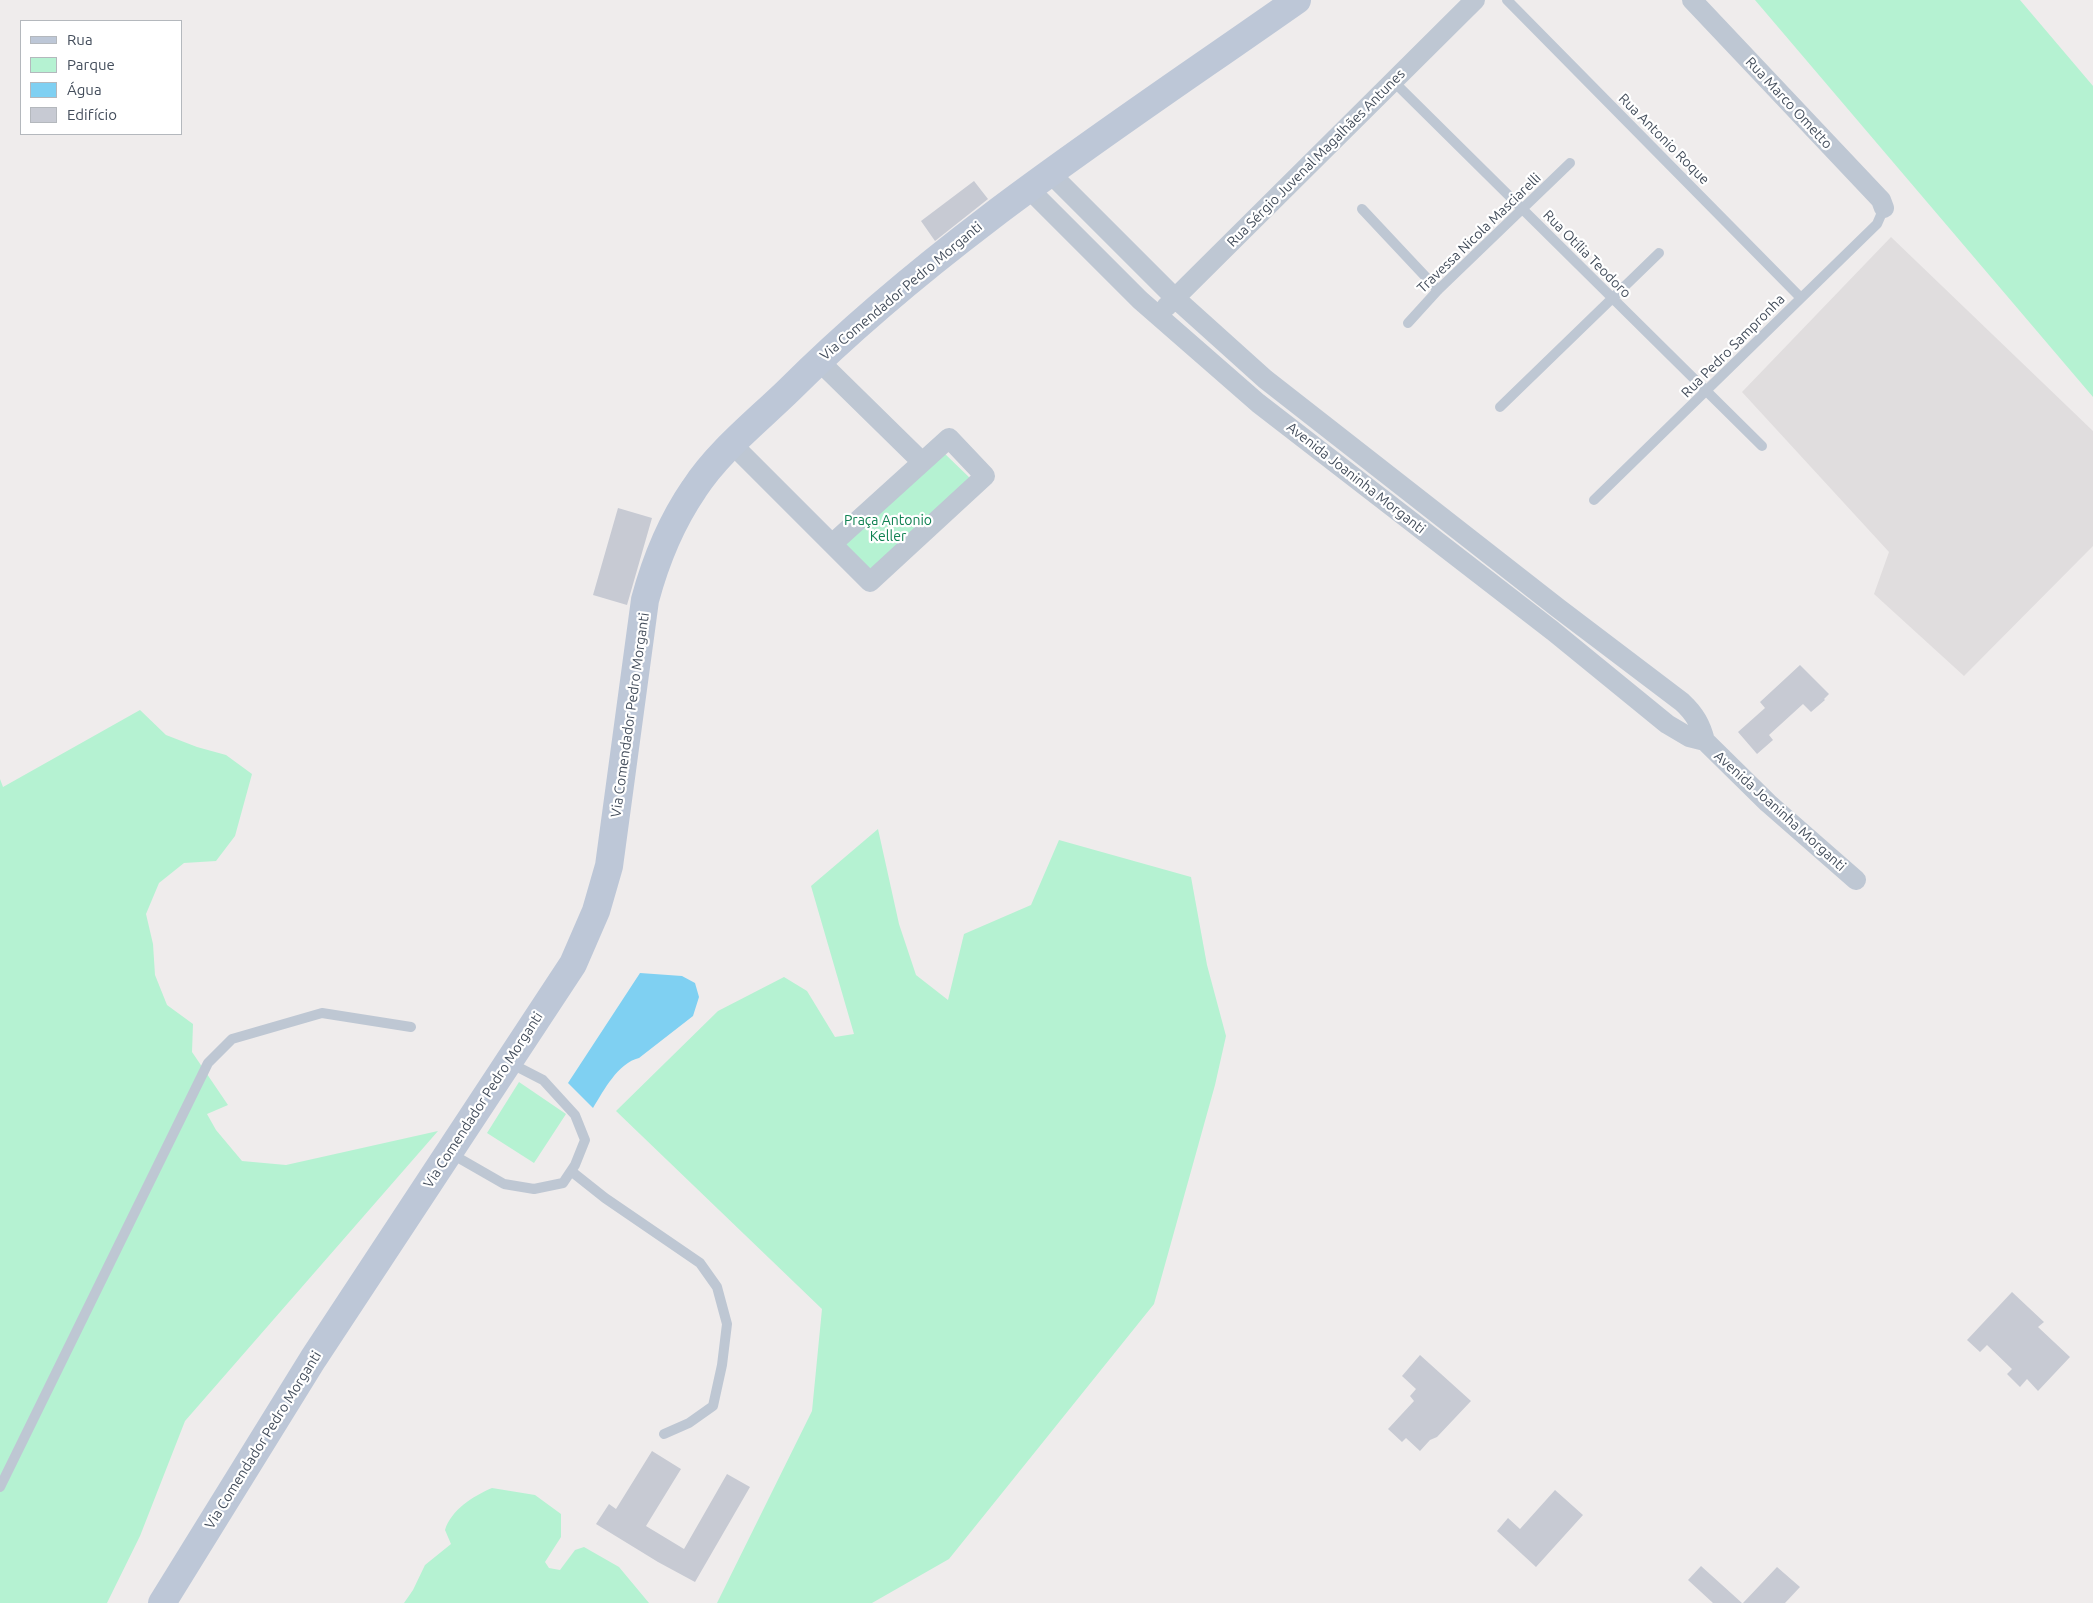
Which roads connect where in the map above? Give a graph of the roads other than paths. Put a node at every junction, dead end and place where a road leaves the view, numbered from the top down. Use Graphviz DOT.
graph roads {
  1 [pos="1297,0"];
  2 [pos="1475,0"];
  3 [pos="1507,0"];
  4 [pos="1692,0"];
  5 [pos="1393,81"];
  6 [pos="1570,164"];
  7 [pos="1039,180"];
  8 [pos="1884,208"];
  9 [pos="1362,209"];
  10 [pos="1522,209"];
  11 [pos="1659,253"];
  12 [pos="1438,290"];
  13 [pos="1175,298"];
  14 [pos="1612,298"];
  15 [pos="1801,298"];
  16 [pos="1158,316"];
  17 [pos="1408,323"];
  18 [pos="818,360"];
  19 [pos="1707,392"];
  20 [pos="1500,407"];
  21 [pos="732,445"];
  22 [pos="1762,446"];
  23 [pos="922,462"];
  24 [pos="1594,500"];
  25 [pos="832,544"];
  26 [pos="1566,615"];
  27 [pos="1553,631"];
  28 [pos="1705,741"];
  29 [pos="1856,880"];
  30 [pos="411,1027"];
  31 [pos="508,1062"];
  32 [pos="449,1152"];
  33 [pos="571,1171"];
  34 [pos="664,1434"];
  35 [pos="0,1487"];
  36 [pos="162,1603"];
  1 -- 7 [label="street, Via Comendador Pedro Morganti"];
  2 -- 5 [label="street, Rua Sérgio Juvenal Magalhães Antunes"];
  3 -- 15 [label="lane, Rua Antonio Roque"];
  4 -- 8 [label="street, Rua Marco Ometto"];
  5 -- 10 [label="lane, Rua Otília Teodoro"];
  5 -- 13 [label="street, Rua Sérgio Juvenal Magalhães Antunes"];
  6 -- 10 [label="lane, Travessa Nicola Masciarelli"];
  7 -- 13 [label="street, Avenida Joaninha Morganti"];
  7 -- 16 [label="street, Avenida Joaninha Morganti"];
  7 -- 18 [label="street, Via Comendador Pedro Morganti"];
  8 -- 15 [label="lane, Rua Pedro Sampronha"];
  9 -- 12 [label="lane"];
  10 -- 12 [label="lane, Travessa Nicola Masciarelli"];
  10 -- 14 [label="lane, Rua Otília Teodoro"];
  11 -- 14 [label="lane"];
  12 -- 17 [label="lane, Travessa Nicola Masciarelli"];
  13 -- 16 [label="street, Rua Sérgio Juvenal Magalhães Antunes"];
  13 -- 26 [label="street, Avenida Joaninha Morganti"];
  14 -- 19 [label="lane, Rua Otília Teodoro"];
  14 -- 20 [label="lane"];
  15 -- 19 [label="lane, Rua Pedro Sampronha"];
  16 -- 27 [label="street, Avenida Joaninha Morganti"];
  18 -- 21 [label="street, Via Comendador Pedro Morganti"];
  18 -- 23 [label="street"];
  19 -- 22 [label="lane, Rua Otília Teodoro"];
  19 -- 24 [label="lane, Rua Pedro Sampronha"];
  21 -- 25 [label="street"];
  21 -- 31 [label="street, Via Comendador Pedro Morganti"];
  23 -- 25 [label="street"];
  23 -- 25 [label="street"];
  26 -- 27 [label="street"];
  26 -- 28 [label="street, Avenida Joaninha Morganti"];
  27 -- 28 [label="street, Avenida Joaninha Morganti"];
  28 -- 29 [label="street, Avenida Joaninha Morganti"];
  30 -- 35 [label="lane"];
  31 -- 32 [label="street, Via Comendador Pedro Morganti"];
  31 -- 33 [label="lane"];
  32 -- 33 [label="lane"];
  32 -- 36 [label="street, Via Comendador Pedro Morganti"];
  33 -- 34 [label="lane"];
}
